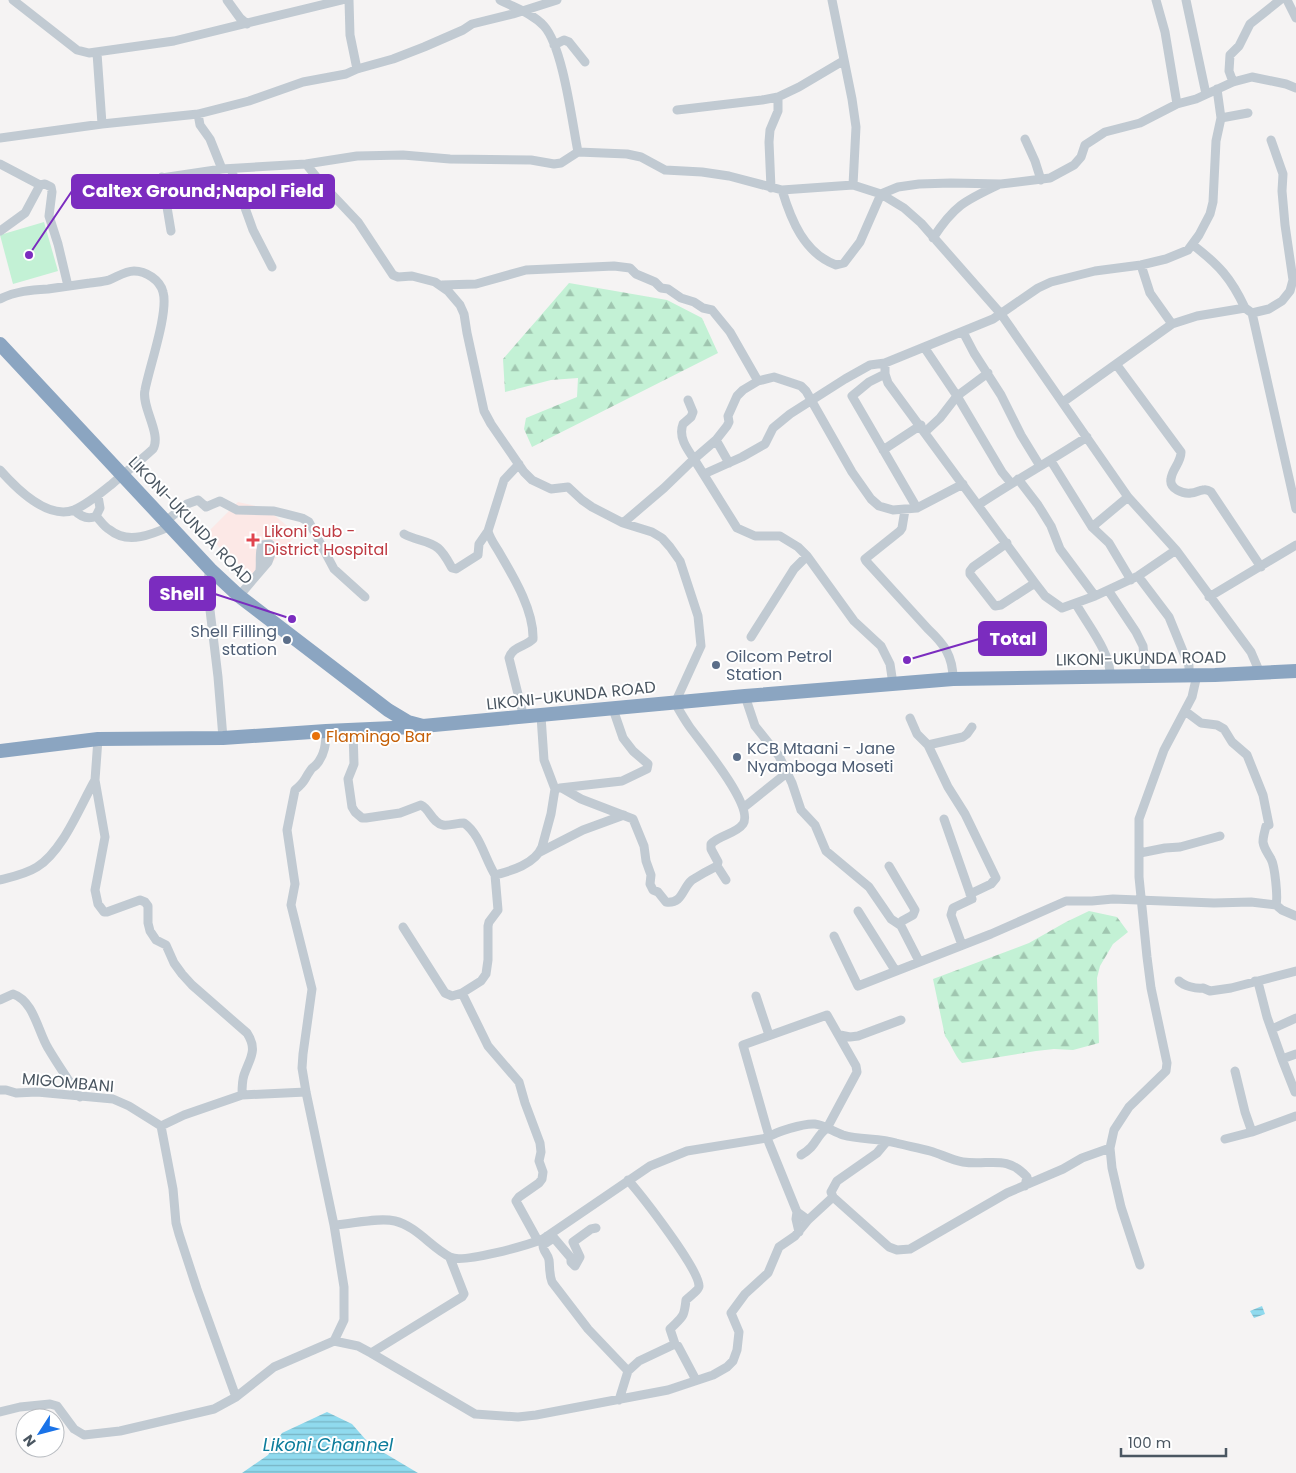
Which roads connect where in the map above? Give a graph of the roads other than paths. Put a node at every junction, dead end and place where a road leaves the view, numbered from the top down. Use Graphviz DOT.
graph roads {
  1 [pos="13,0"];
  2 [pos="227,0"];
  3 [pos="342,0"];
  4 [pos="348,0"];
  5 [pos="500,0"];
  6 [pos="557,0"];
  7 [pos="832,0"];
  8 [pos="1156,0"];
  9 [pos="1186,0"];
  10 [pos="1280,0"];
  11 [pos="1287,0"];
  12 [pos="522,11"];
  13 [pos="1296,18"];
  14 [pos="247,24"];
  15 [pos="554,45"];
  16 [pos="97,53"];
  17 [pos="843,61"];
  18 [pos="585,62"];
  19 [pos="356,69"];
  20 [pos="1233,82"];
  21 [pos="1296,88"];
  22 [pos="1217,89"];
  23 [pos="1206,94"];
  24 [pos="778,96"];
  25 [pos="1177,104"];
  26 [pos="678,110"];
  27 [pos="1248,113"];
  28 [pos="198,114"];
  29 [pos="1221,118"];
  30 [pos="102,124"];
  31 [pos="0,138"];
  32 [pos="1025,139"];
  33 [pos="1272,140"];
  34 [pos="578,152"];
  35 [pos="0,164"];
  36 [pos="306,164"];
  37 [pos="226,169"];
  38 [pos="1041,180"];
  39 [pos="1001,184"];
  40 [pos="40,185"];
  41 [pos="853,185"];
  42 [pos="771,188"];
  43 [pos="782,190"];
  44 [pos="881,194"];
  45 [pos="0,231"];
  46 [pos="171,231"];
  47 [pos="933,238"];
  48 [pos="1193,246"];
  49 [pos="1141,265"];
  50 [pos="272,267"];
  51 [pos="442,285"];
  52 [pos="68,286"];
  53 [pos="0,299"];
  54 [pos="1249,310"];
  55 [pos="1001,314"];
  56 [pos="1172,324"];
  57 [pos="963,332"];
  58 [pos="0,344"];
  59 [pos="924,348"];
  60 [pos="885,364"];
  61 [pos="1116,364"];
  62 [pos="988,373"];
  63 [pos="885,374"];
  64 [pos="758,380"];
  65 [pos="957,396"];
  66 [pos="688,400"];
  67 [pos="813,401"];
  68 [pos="1064,402"];
  69 [pos="923,429"];
  70 [pos="1088,437"];
  71 [pos="716,440"];
  72 [pos="883,450"];
  73 [pos="694,459"];
  74 [pos="1050,461"];
  75 [pos="729,463"];
  76 [pos="519,464"];
  77 [pos="1040,466"];
  78 [pos="1,473"];
  79 [pos="704,474"];
  80 [pos="122,475"];
  81 [pos="1015,481"];
  82 [pos="963,484"];
  83 [pos="98,496"];
  84 [pos="1128,497"];
  85 [pos="978,505"];
  86 [pos="917,508"];
  87 [pos="1296,509"];
  88 [pos="74,510"];
  89 [pos="905,510"];
  90 [pos="96,516"];
  91 [pos="169,524"];
  92 [pos="623,524"];
  93 [pos="1092,527"];
  94 [pos="488,531"];
  95 [pos="404,534"];
  96 [pos="1007,543"];
  97 [pos="1296,545"];
  98 [pos="1176,550"];
  99 [pos="807,556"];
  100 [pos="1261,567"];
  101 [pos="210,569"];
  102 [pos="260,570"];
  103 [pos="1134,578"];
  104 [pos="1035,582"];
  105 [pos="1108,590"];
  106 [pos="239,596"];
  107 [pos="1094,596"];
  108 [pos="366,597"];
  109 [pos="1209,597"];
  110 [pos="1076,604"];
  111 [pos="751,637"];
  112 [pos="1296,671"];
  113 [pos="1260,673"];
  114 [pos="1193,675"];
  115 [pos="1146,676"];
  116 [pos="1110,677"];
  117 [pos="953,679"];
  118 [pos="893,684"];
  119 [pos="745,696"];
  120 [pos="675,703"];
  121 [pos="383,706"];
  122 [pos="613,708"];
  123 [pos="1185,710"];
  124 [pos="541,716"];
  125 [pos="524,718"];
  126 [pos="910,718"];
  127 [pos="423,726"];
  128 [pos="972,727"];
  129 [pos="380,729"];
  130 [pos="326,730"];
  131 [pos="353,730"];
  132 [pos="223,738"];
  133 [pos="98,739"];
  134 [pos="928,745"];
  135 [pos="0,751"];
  136 [pos="788,772"];
  137 [pos="95,780"];
  138 [pos="558,788"];
  139 [pos="744,808"];
  140 [pos="624,815"];
  141 [pos="944,819"];
  142 [pos="1220,836"];
  143 [pos="540,852"];
  144 [pos="1140,853"];
  145 [pos="717,866"];
  146 [pos="889,866"];
  147 [pos="495,875"];
  148 [pos="0,880"];
  149 [pos="726,880"];
  150 [pos="970,894"];
  151 [pos="1143,901"];
  152 [pos="1276,906"];
  153 [pos="858,911"];
  154 [pos="1296,916"];
  155 [pos="900,925"];
  156 [pos="403,927"];
  157 [pos="834,936"];
  158 [pos="962,945"];
  159 [pos="919,961"];
  160 [pos="895,970"];
  161 [pos="1296,971"];
  162 [pos="1179,981"];
  163 [pos="1256,981"];
  164 [pos="462,992"];
  165 [pos="756,996"];
  166 [pos="0,1000"];
  167 [pos="901,1020"];
  168 [pos="1295,1022"];
  169 [pos="1272,1029"];
  170 [pos="769,1035"];
  171 [pos="840,1035"];
  172 [pos="1296,1054"];
  173 [pos="1282,1059"];
  174 [pos="1235,1071"];
  175 [pos="0,1090"];
  176 [pos="306,1092"];
  177 [pos="1296,1093"];
  178 [pos="242,1095"];
  179 [pos="80,1097"];
  180 [pos="1296,1116"];
  181 [pos="161,1126"];
  182 [pos="827,1128"];
  183 [pos="1252,1132"];
  184 [pos="768,1137"];
  185 [pos="1225,1139"];
  186 [pos="887,1141"];
  187 [pos="1110,1148"];
  188 [pos="801,1155"];
  189 [pos="628,1180"];
  190 [pos="1025,1186"];
  191 [pos="833,1197"];
  192 [pos="797,1212"];
  193 [pos="808,1220"];
  194 [pos="334,1225"];
  195 [pos="596,1228"];
  196 [pos="798,1232"];
  197 [pos="550,1237"];
  198 [pos="538,1241"];
  199 [pos="450,1258"];
  200 [pos="1140,1265"];
  201 [pos="334,1341"];
  202 [pos="675,1344"];
  203 [pos="371,1353"];
  204 [pos="628,1371"];
  205 [pos="696,1380"];
  206 [pos="236,1397"];
  207 [pos="618,1400"];
  208 [pos="0,1412"];
  1 -- 16 [label="street"];
  2 -- 14 [label="street"];
  3 -- 14 [label="street"];
  4 -- 19 [label="street"];
  5 -- 12 [label="street"];
  6 -- 12 [label="street"];
  7 -- 17 [label="street"];
  8 -- 25 [label="street"];
  9 -- 23 [label="street"];
  10 -- 20 [label="street"];
  11 -- 13 [label="street"];
  12 -- 15 [label="street"];
  12 -- 19 [label="street"];
  14 -- 16 [label="street"];
  15 -- 18 [label="street"];
  15 -- 34 [label="street"];
  16 -- 30 [label="street"];
  17 -- 24 [label="street"];
  17 -- 41 [label="street"];
  19 -- 28 [label="street"];
  20 -- 21 [label="street"];
  20 -- 22 [label="street"];
  22 -- 23 [label="street"];
  22 -- 29 [label="street"];
  23 -- 25 [label="street"];
  24 -- 26 [label="street"];
  24 -- 42 [label="street"];
  25 -- 38 [label="street"];
  27 -- 29 [label="street"];
  28 -- 30 [label="street"];
  28 -- 37 [label="street"];
  29 -- 48 [label="street"];
  30 -- 31 [label="street"];
  32 -- 38 [label="street"];
  33 -- 54 [label="street"];
  34 -- 36 [label="street"];
  34 -- 42 [label="street"];
  35 -- 40 [label="street"];
  36 -- 37 [label="street"];
  36 -- 51 [label="street"];
  37 -- 46 [label="street"];
  37 -- 50 [label="street"];
  38 -- 39 [label="street"];
  39 -- 44 [label="street"];
  39 -- 47 [label="street"];
  40 -- 45 [label="street"];
  40 -- 52 [label="street"];
  41 -- 43 [label="street"];
  41 -- 44 [label="street"];
  42 -- 43 [label="street"];
  43 -- 44 [label="street"];
  44 -- 47 [label="street"];
  47 -- 55 [label="street"];
  48 -- 49 [label="street"];
  48 -- 54 [label="street"];
  49 -- 55 [label="street"];
  49 -- 56 [label="street"];
  51 -- 64 [label="street"];
  51 -- 76 [label="street"];
  52 -- 53 [label="street"];
  52 -- 80 [label="street"];
  54 -- 56 [label="street"];
  54 -- 87 [label="street"];
  55 -- 57 [label="street"];
  55 -- 68 [label="street"];
  56 -- 61 [label="street"];
  57 -- 59 [label="street"];
  57 -- 62 [label="street"];
  58 -- 80 [label="highway, LIKONI-UKUNDA ROAD"];
  59 -- 60 [label="street"];
  59 -- 65 [label="street"];
  60 -- 63 [label="street"];
  60 -- 67 [label="street"];
  61 -- 68 [label="street"];
  61 -- 100 [label="street"];
  62 -- 65 [label="street"];
  62 -- 77 [label="street"];
  63 -- 69 [label="street"];
  63 -- 72 [label="street"];
  64 -- 67 [label="street"];
  64 -- 71 [label="street"];
  65 -- 69 [label="street"];
  65 -- 81 [label="street"];
  66 -- 73 [label="street"];
  67 -- 75 [label="street"];
  67 -- 89 [label="street"];
  68 -- 70 [label="street"];
  69 -- 72 [label="street"];
  69 -- 82 [label="street"];
  70 -- 74 [label="street"];
  70 -- 84 [label="street"];
  71 -- 73 [label="street"];
  71 -- 75 [label="street"];
  72 -- 86 [label="street"];
  73 -- 79 [label="street"];
  73 -- 92 [label="street"];
  74 -- 77 [label="street"];
  74 -- 93 [label="street"];
  75 -- 79 [label="street"];
  76 -- 92 [label="street"];
  76 -- 94 [label="street"];
  77 -- 81 [label="street"];
  78 -- 88 [label="street"];
  79 -- 99 [label="street"];
  80 -- 83 [label="street"];
  80 -- 91 [label="highway, LIKONI-UKUNDA ROAD"];
  81 -- 85 [label="street"];
  81 -- 107 [label="street"];
  82 -- 85 [label="street"];
  82 -- 86 [label="street"];
  83 -- 88 [label="street"];
  83 -- 90 [label="street"];
  84 -- 93 [label="street"];
  84 -- 98 [label="street"];
  85 -- 96 [label="street"];
  86 -- 89 [label="street"];
  88 -- 90 [label="street"];
  89 -- 117 [label="street"];
  90 -- 91 [label="street"];
  91 -- 101 [label="highway, LIKONI-UKUNDA ROAD"];
  91 -- 108 [label="street"];
  92 -- 120 [label="street"];
  93 -- 103 [label="street"];
  94 -- 95 [label="street"];
  94 -- 125 [label="street"];
  96 -- 104 [label="street"];
  96 -- 104 [label="street"];
  97 -- 100 [label="street"];
  98 -- 103 [label="street"];
  98 -- 109 [label="street"];
  99 -- 111 [label="street"];
  99 -- 118 [label="street"];
  100 -- 109 [label="street"];
  101 -- 106 [label="highway, LIKONI-UKUNDA ROAD"];
  101 -- 132 [label="street"];
  102 -- 106 [label="street"];
  103 -- 105 [label="street"];
  103 -- 114 [label="street"];
  104 -- 110 [label="street"];
  105 -- 107 [label="street"];
  105 -- 115 [label="street"];
  106 -- 121 [label="highway, LIKONI-UKUNDA ROAD"];
  107 -- 110 [label="street"];
  109 -- 113 [label="street"];
  110 -- 116 [label="street"];
  112 -- 113 [label="highway, LIKONI-UKUNDA ROAD"];
  113 -- 114 [label="highway, LIKONI-UKUNDA ROAD"];
  114 -- 115 [label="highway, LIKONI-UKUNDA ROAD"];
  114 -- 123 [label="street"];
  115 -- 116 [label="highway, LIKONI-UKUNDA ROAD"];
  116 -- 117 [label="highway, LIKONI-UKUNDA ROAD"];
  117 -- 118 [label="highway, LIKONI-UKUNDA ROAD"];
  118 -- 119 [label="highway, LIKONI-UKUNDA ROAD"];
  119 -- 120 [label="highway, LIKONI-UKUNDA ROAD"];
  119 -- 136 [label="street"];
  120 -- 122 [label="highway, LIKONI-UKUNDA ROAD"];
  120 -- 139 [label="street"];
  121 -- 127 [label="highway, LIKONI-UKUNDA ROAD"];
  121 -- 129 [label="highway"];
  122 -- 124 [label="highway, LIKONI-UKUNDA ROAD"];
  122 -- 138 [label="street"];
  123 -- 144 [label="street"];
  123 -- 152 [label="street"];
  124 -- 125 [label="highway, LIKONI-UKUNDA ROAD"];
  124 -- 138 [label="street"];
  125 -- 127 [label="highway, LIKONI-UKUNDA ROAD"];
  126 -- 134 [label="street"];
  127 -- 129 [label="highway"];
  128 -- 134 [label="street"];
  129 -- 131 [label="highway"];
  130 -- 131 [label="highway"];
  130 -- 132 [label="highway"];
  130 -- 176 [label="street"];
  131 -- 147 [label="street"];
  132 -- 133 [label="highway"];
  133 -- 135 [label="highway"];
  133 -- 137 [label="street"];
  134 -- 150 [label="street"];
  136 -- 139 [label="street"];
  136 -- 155 [label="street"];
  137 -- 148 [label="street"];
  137 -- 178 [label="street"];
  138 -- 140 [label="street"];
  138 -- 143 [label="street"];
  139 -- 145 [label="street"];
  140 -- 143 [label="street"];
  140 -- 145 [label="street"];
  141 -- 150 [label="street"];
  142 -- 144 [label="street"];
  143 -- 147 [label="street"];
  144 -- 151 [label="street"];
  145 -- 149 [label="street"];
  146 -- 155 [label="street"];
  147 -- 164 [label="street"];
  150 -- 158 [label="street"];
  151 -- 152 [label="street"];
  151 -- 158 [label="street"];
  151 -- 187 [label="street"];
  152 -- 154 [label="street"];
  153 -- 160 [label="street"];
  155 -- 159 [label="street"];
  156 -- 164 [label="street"];
  157 -- 160 [label="street"];
  158 -- 159 [label="street"];
  159 -- 160 [label="street"];
  161 -- 163 [label="street"];
  162 -- 163 [label="street"];
  163 -- 169 [label="street"];
  164 -- 198 [label="street"];
  165 -- 170 [label="street"];
  166 -- 179 [label="street"];
  167 -- 171 [label="street"];
  168 -- 169 [label="street"];
  169 -- 173 [label="street"];
  170 -- 171 [label="street"];
  170 -- 184 [label="street"];
  171 -- 182 [label="street"];
  172 -- 173 [label="street"];
  173 -- 177 [label="street"];
  174 -- 183 [label="street"];
  175 -- 179 [label="street, MIGOMBANI"];
  176 -- 178 [label="street"];
  176 -- 194 [label="street"];
  178 -- 181 [label="street"];
  179 -- 181 [label="street, MIGOMBANI"];
  180 -- 183 [label="street"];
  181 -- 206 [label="street"];
  182 -- 184 [label="street"];
  182 -- 186 [label="street"];
  182 -- 188 [label="street"];
  183 -- 185 [label="street"];
  184 -- 189 [label="street"];
  184 -- 192 [label="street"];
  186 -- 190 [label="street"];
  186 -- 191 [label="street"];
  187 -- 190 [label="street"];
  187 -- 200 [label="street"];
  189 -- 197 [label="street"];
  189 -- 202 [label="street"];
  190 -- 191 [label="street"];
  191 -- 193 [label="street"];
  192 -- 193 [label="street"];
  192 -- 196 [label="street"];
  193 -- 196 [label="street"];
  194 -- 199 [label="street"];
  194 -- 201 [label="street"];
  195 -- 197 [label="street"];
  196 -- 205 [label="street"];
  197 -- 198 [label="street"];
  197 -- 204 [label="street"];
  198 -- 199 [label="street"];
  199 -- 203 [label="street"];
  201 -- 203 [label="street"];
  201 -- 206 [label="street"];
  202 -- 204 [label="street"];
  202 -- 205 [label="street"];
  203 -- 207 [label="street"];
  204 -- 207 [label="street"];
  205 -- 207 [label="street"];
  206 -- 208 [label="street"];
}
